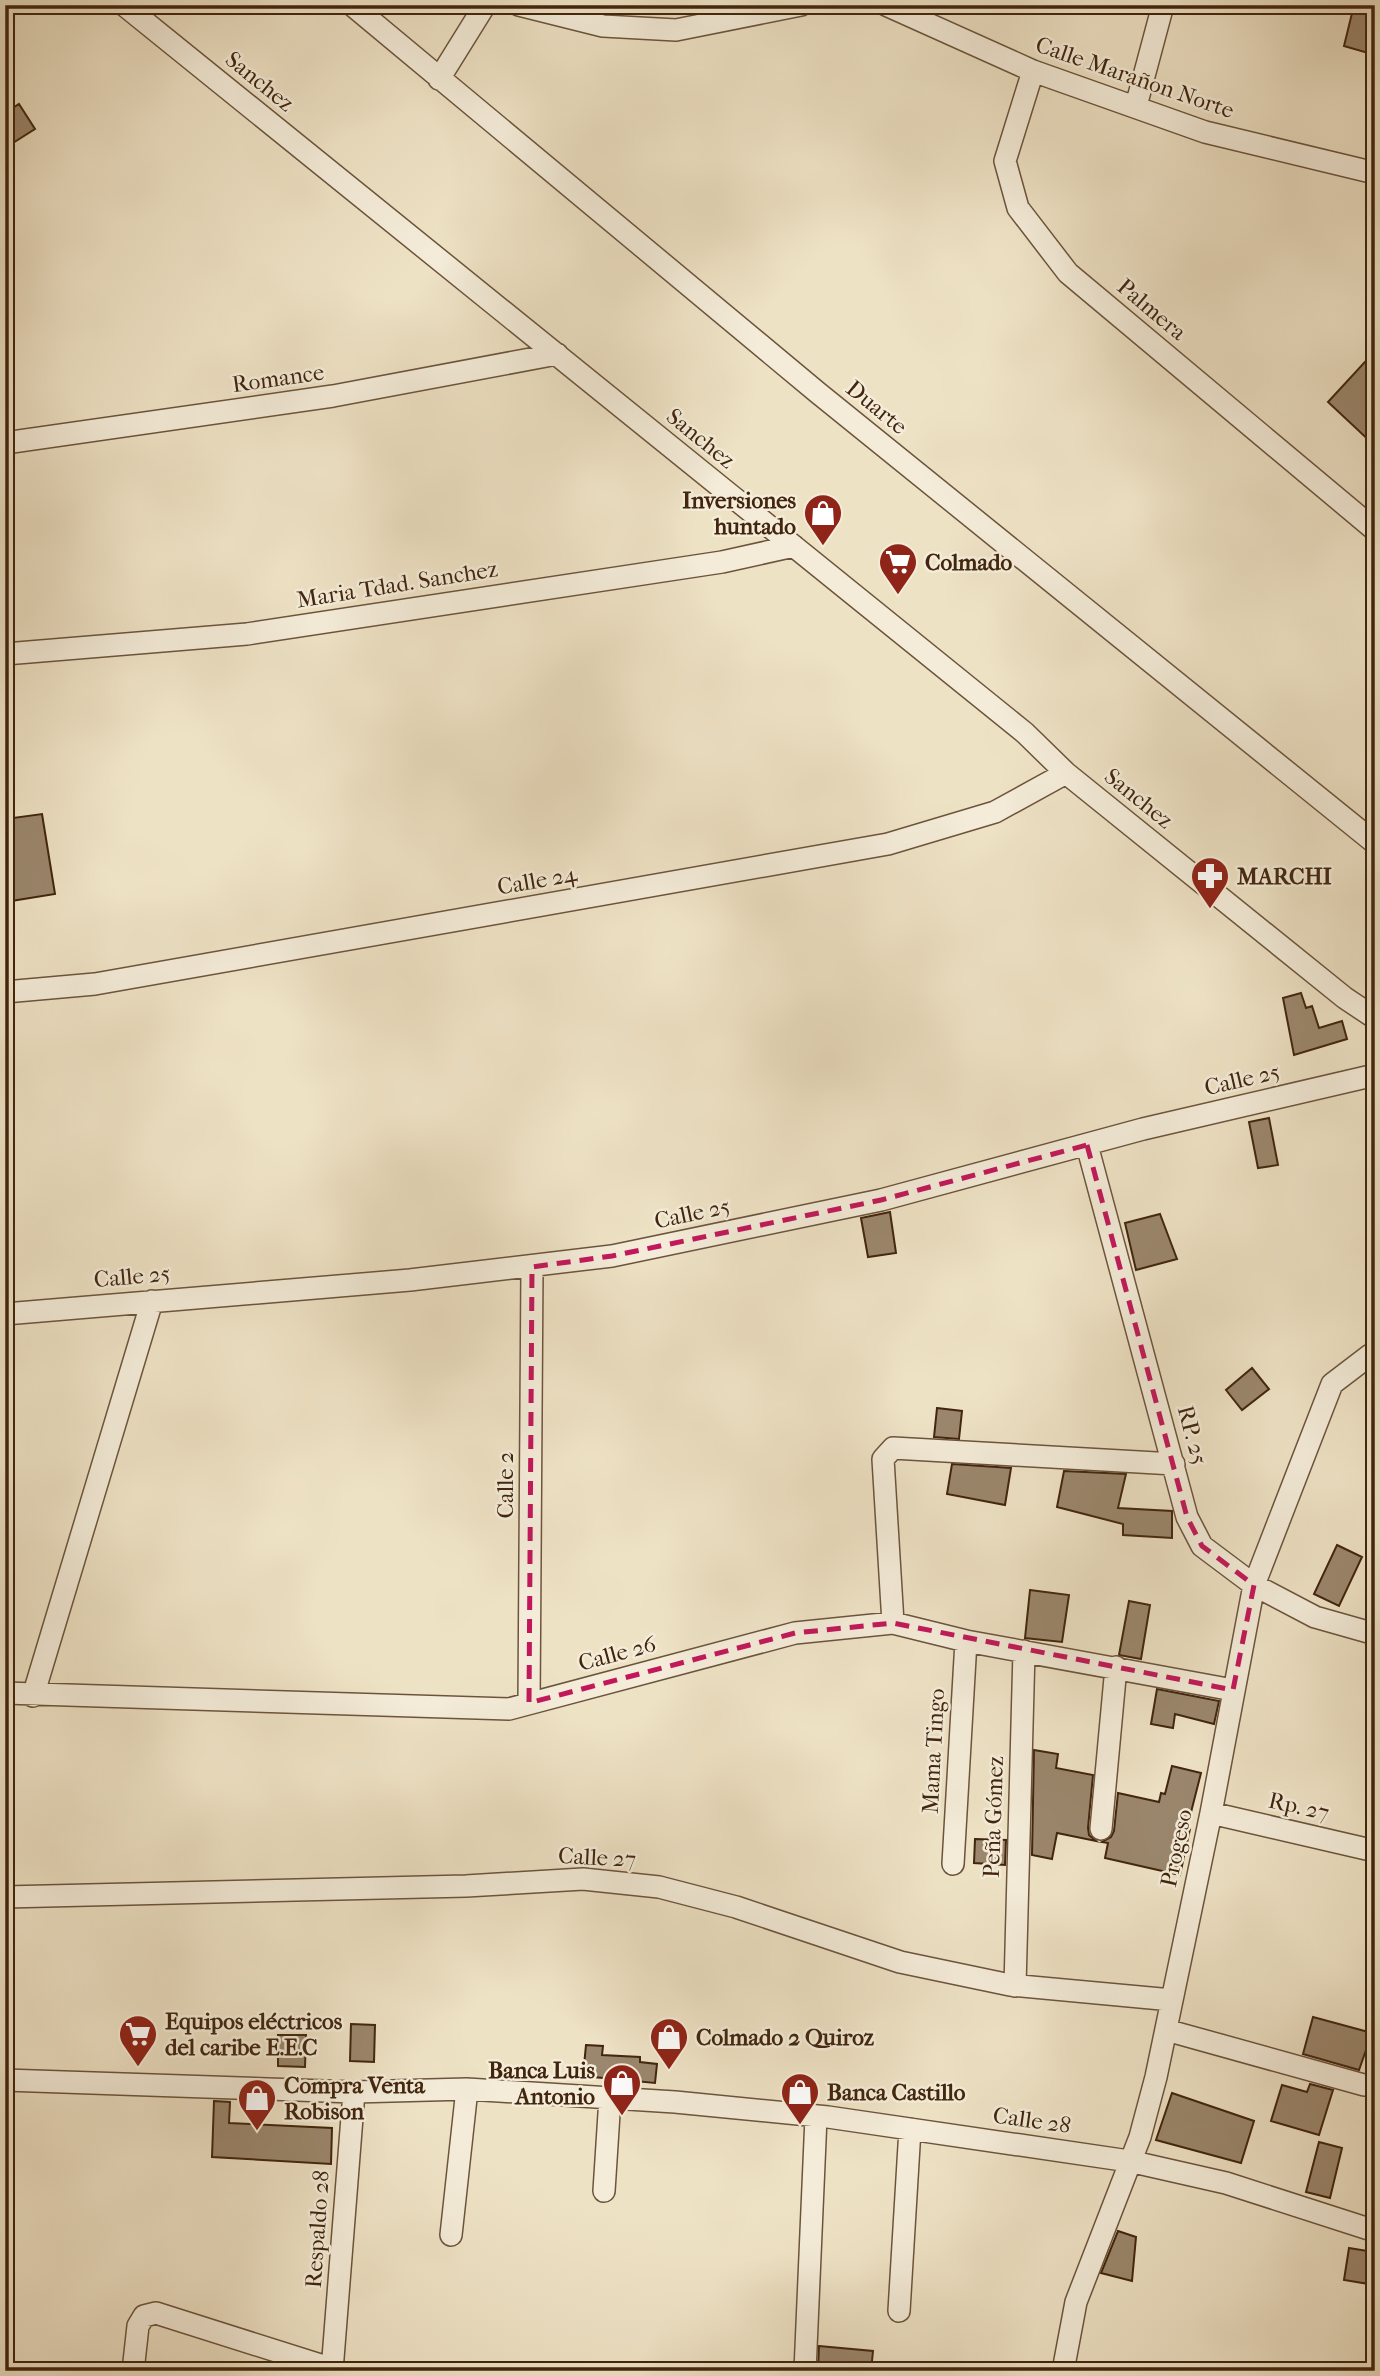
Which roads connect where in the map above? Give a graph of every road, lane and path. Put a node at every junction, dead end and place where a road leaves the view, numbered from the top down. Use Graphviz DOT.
graph roads {
  1 [pos="124,5"];
  2 [pos="352,5"];
  3 [pos="485,5"];
  4 [pos="519,5"];
  5 [pos="801,5"];
  6 [pos="886,5"];
  7 [pos="1163,5"];
  8 [pos="1033,71"];
  9 [pos="439,79"];
  10 [pos="1136,106"];
  11 [pos="1375,173"];
  12 [pos="556,354"];
  13 [pos="5,443"];
  14 [pos="1375,530"];
  15 [pos="794,546"];
  16 [pos="5,654"];
  17 [pos="1066,773"];
  18 [pos="1375,843"];
  19 [pos="5,992"];
  20 [pos="1375,1018"];
  21 [pos="1375,1075"];
  22 [pos="1087,1145"];
  23 [pos="532,1267"];
  24 [pos="152,1301"];
  25 [pos="5,1314"];
  26 [pos="1370,1355"];
  27 [pos="1174,1464"];
  28 [pos="1254,1585"];
  29 [pos="893,1623"];
  30 [pos="1375,1634"];
  31 [pos="966,1641"];
  32 [pos="1024,1651"];
  33 [pos="1116,1667"];
  34 [pos="1233,1690"];
  35 [pos="5,1693"];
  36 [pos="33,1696"];
  37 [pos="529,1703"];
  38 [pos="1211,1813"];
  39 [pos="1101,1829"];
  40 [pos="1375,1851"];
  41 [pos="953,1864"];
  42 [pos="5,1897"];
  43 [pos="1015,1986"];
  44 [pos="1172,2000"];
  45 [pos="1166,2030"];
  46 [pos="5,2080"];
  47 [pos="1364,2085"];
  48 [pos="467,2089"];
  49 [pos="354,2092"];
  50 [pos="610,2098"];
  51 [pos="816,2117"];
  52 [pos="910,2129"];
  53 [pos="1129,2161"];
  54 [pos="604,2191"];
  55 [pos="1375,2231"];
  56 [pos="451,2235"];
  57 [pos="899,2311"];
  58 [pos="332,2370"];
  59 [pos="133,2371"];
  60 [pos="805,2371"];
  61 [pos="1063,2371"];
  1 -- 12 [label="street, Sanchez"];
  2 -- 9 [label="street, Duarte"];
  3 -- 9 [label="street"];
  4 -- 5 [label="street"];
  6 -- 8 [label="street, Calle Marañon Norte"];
  7 -- 10 [label="street"];
  8 -- 10 [label="street, Calle Marañon Norte"];
  8 -- 14 [label="street, Palmera"];
  9 -- 18 [label="street, Duarte"];
  10 -- 11 [label="street, Calle Marañon Norte"];
  12 -- 13 [label="street, Romance"];
  12 -- 15 [label="street, Sanchez"];
  15 -- 16 [label="street, Maria Tdad. Sanchez"];
  15 -- 17 [label="street, Sanchez"];
  17 -- 19 [label="street, Calle 24"];
  17 -- 20 [label="street, Sanchez"];
  21 -- 22 [label="street, Calle 25"];
  22 -- 23 [label="street, Calle 25"];
  22 -- 27 [label="street, RP. 25"];
  23 -- 24 [label="street, Calle 25"];
  23 -- 37 [label="street, Calle 2"];
  24 -- 25 [label="street, Calle 25"];
  24 -- 36 [label="street"];
  26 -- 28 [label="street, Progeso"];
  27 -- 28 [label="street, RP. 25"];
  27 -- 29 [label="street"];
  28 -- 30 [label="street, RP. 25"];
  28 -- 34 [label="street, Progeso"];
  29 -- 31 [label="street, Calle 26"];
  29 -- 37 [label="street, Calle 26"];
  31 -- 32 [label="street, Calle 26"];
  31 -- 41 [label="street, Mama Tingo"];
  32 -- 33 [label="street, Calle 26"];
  32 -- 43 [label="street, Peña Gómez"];
  33 -- 34 [label="street, Calle 26"];
  33 -- 39 [label="street"];
  34 -- 38 [label="street, Progeso"];
  35 -- 36 [label="street, Calle 26"];
  36 -- 37 [label="street, Calle 26"];
  38 -- 40 [label="street, Rp. 27"];
  38 -- 44 [label="street, Progeso"];
  42 -- 43 [label="street, Calle 27"];
  43 -- 44 [label="street, Calle 27"];
  44 -- 45 [label="street, Progeso"];
  45 -- 47 [label="street"];
  45 -- 53 [label="street, Progeso"];
  46 -- 49 [label="street, Calle 28"];
  48 -- 49 [label="street, Calle 28"];
  48 -- 50 [label="street, Calle 28"];
  48 -- 56 [label="street"];
  49 -- 58 [label="street, Respaldo 28"];
  50 -- 51 [label="street, Calle 28"];
  50 -- 54 [label="street"];
  51 -- 52 [label="street, Calle 28"];
  51 -- 60 [label="street"];
  52 -- 53 [label="street, Calle 28"];
  52 -- 57 [label="street"];
  53 -- 55 [label="street, Calle 28"];
  53 -- 61 [label="street, Progeso"];
  58 -- 59 [label="street"];
}
